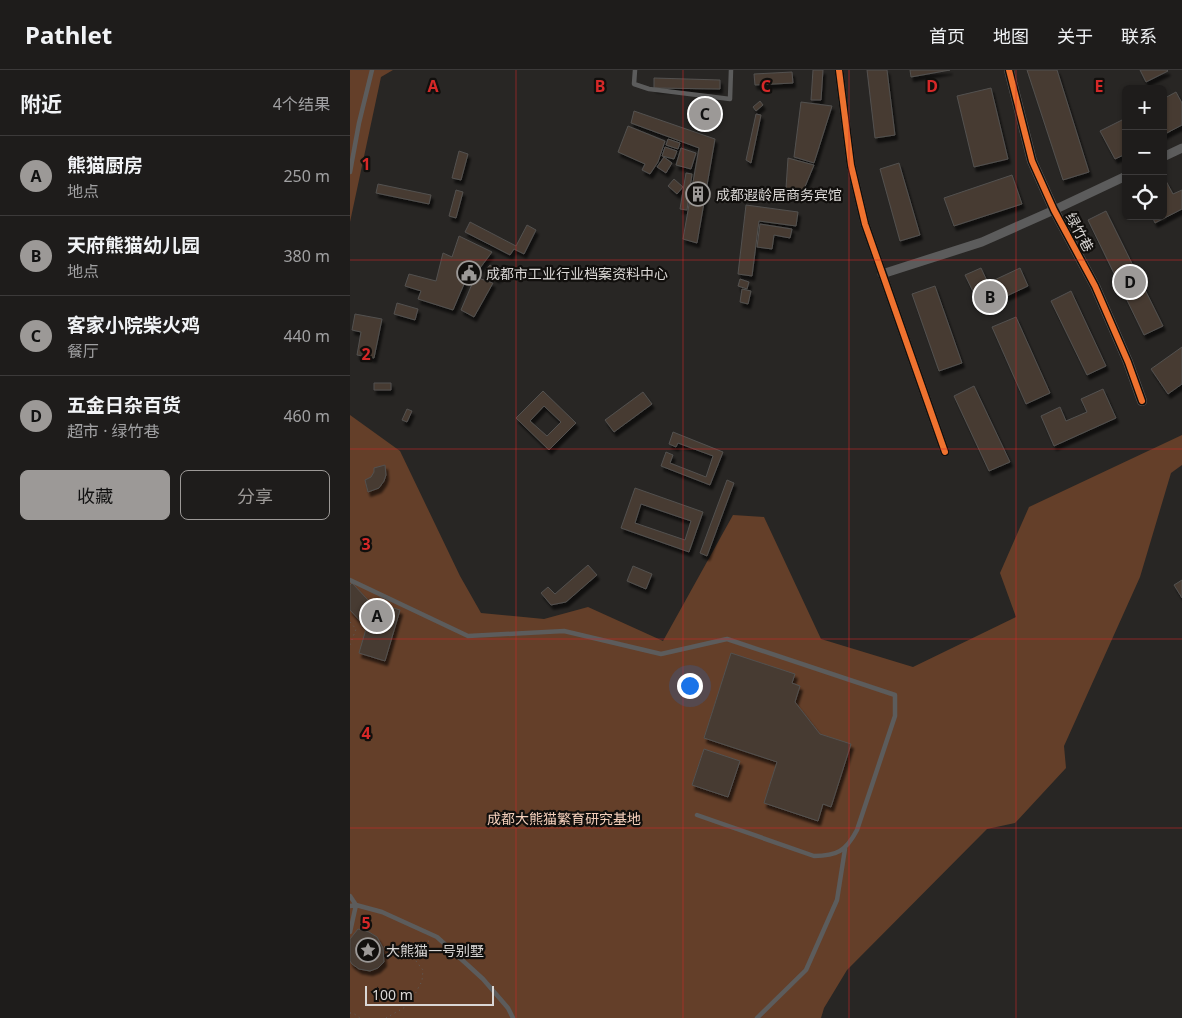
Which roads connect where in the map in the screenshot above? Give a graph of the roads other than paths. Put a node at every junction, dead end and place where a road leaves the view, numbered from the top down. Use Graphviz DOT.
graph roads {
  1 [pos="372,70"];
  2 [pos="635,70"];
  3 [pos="731,70"];
  4 [pos="839,70"];
  5 [pos="1009,70"];
  6 [pos="1182,148"];
  7 [pos="1167,155"];
  8 [pos="350,172"];
  9 [pos="1122,178"];
  10 [pos="1054,210"];
  11 [pos="882,274"];
  12 [pos="1142,401"];
  13 [pos="945,452"];
  14 [pos="350,580"];
  15 [pos="697,815"];
  16 [pos="844,849"];
  17 [pos="350,896"];
  18 [pos="356,905"];
  19 [pos="350,906"];
  20 [pos="350,932"];
  21 [pos="513,1018"];
  22 [pos="757,1018"];
  1 -- 8 [label="lane"];
  2 -- 3 [label="lane"];
  4 -- 11 [label="street"];
  5 -- 10 [label="street, 绿竹巷"];
  6 -- 7 [label="street"];
  9 -- 10 [label="street"];
  10 -- 11 [label="street"];
  10 -- 12 [label="street, 绿竹巷"];
  11 -- 13 [label="street"];
  14 -- 16 [label="lane"];
  15 -- 16 [label="lane"];
  16 -- 22 [label="lane"];
  17 -- 18 [label="lane"];
  18 -- 19 [label="lane"];
  18 -- 20 [label="lane"];
  18 -- 21 [label="lane"];
}
